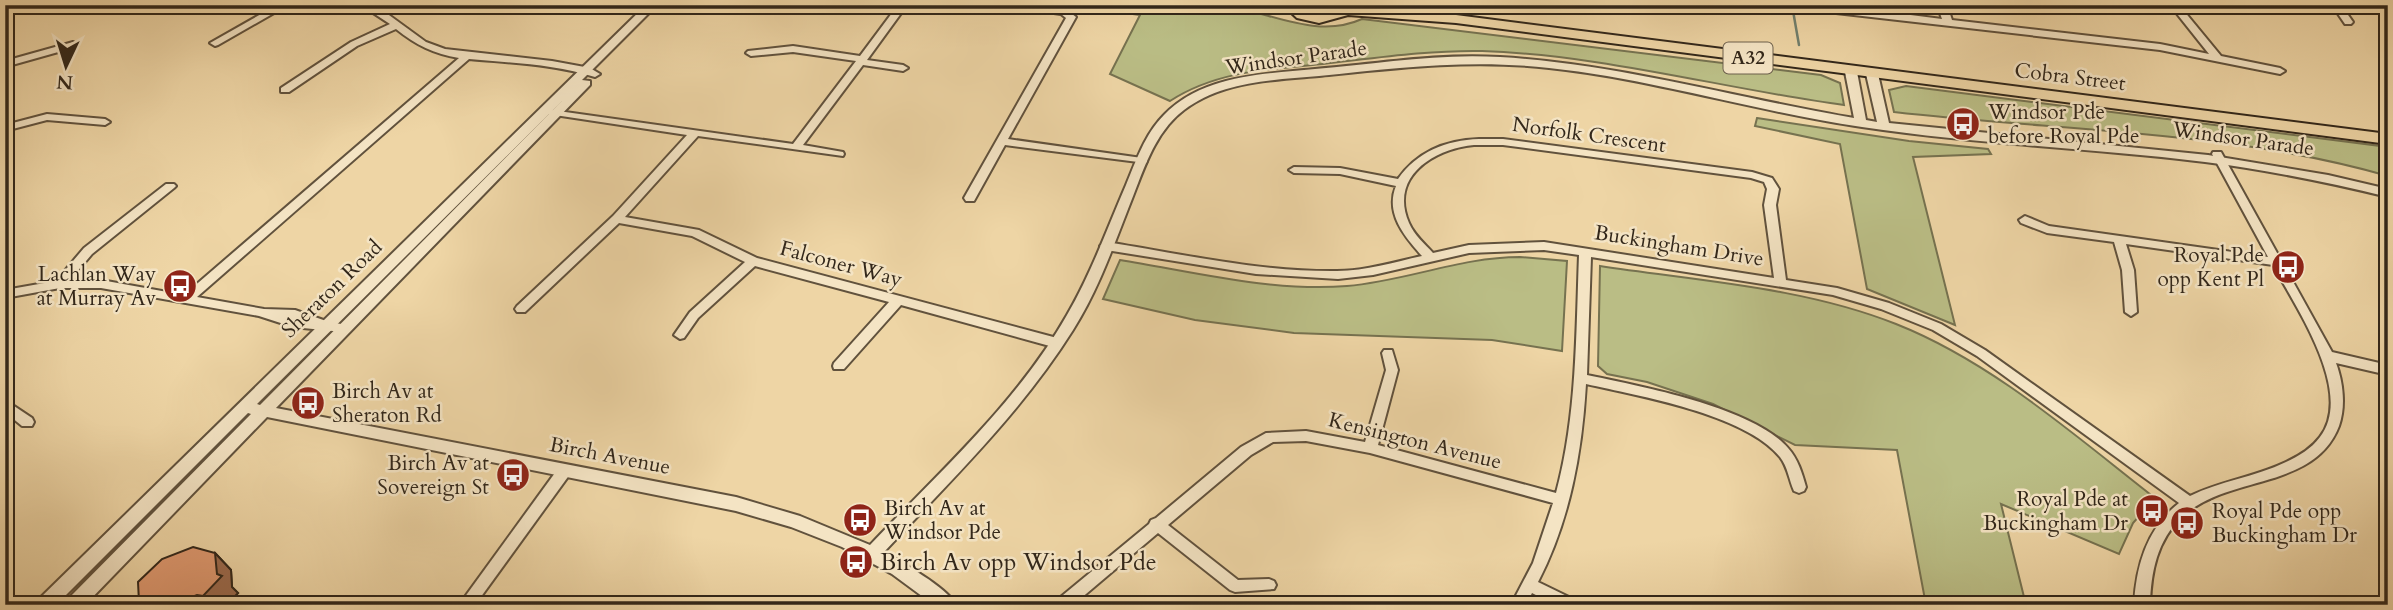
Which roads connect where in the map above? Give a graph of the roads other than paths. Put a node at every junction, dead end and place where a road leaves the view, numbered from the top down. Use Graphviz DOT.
graph roads {
  1 [pos="284,5"];
  2 [pos="365,5"];
  3 [pos="652,5"];
  4 [pos="663,5"];
  5 [pos="903,5"];
  6 [pos="1017,5"];
  7 [pos="1380,5"];
  8 [pos="1822,5"];
  9 [pos="1942,5"];
  10 [pos="2174,5"];
  11 [pos="2336,5"];
  12 [pos="1286,6"];
  13 [pos="380,7"];
  14 [pos="1347,7"];
  15 [pos="1456,19"];
  16 [pos="2348,22"];
  17 [pos="1948,23"];
  18 [pos="397,25"];
  19 [pos="215,43"];
  20 [pos="73,45"];
  21 [pos="751,53"];
  22 [pos="467,56"];
  23 [pos="2217,57"];
  24 [pos="862,60"];
  25 [pos="5,65"];
  26 [pos="903,68"];
  27 [pos="2280,71"];
  28 [pos="1850,72"];
  29 [pos="587,73"];
  30 [pos="1872,74"];
  31 [pos="285,90"];
  32 [pos="551,112"];
  33 [pos="1860,120"];
  34 [pos="105,122"];
  35 [pos="1883,123"];
  36 [pos="5,128"];
  37 [pos="694,134"];
  38 [pos="2388,137"];
  39 [pos="1003,141"];
  40 [pos="796,148"];
  41 [pos="839,154"];
  42 [pos="2219,158"];
  43 [pos="1142,161"];
  44 [pos="1294,170"];
  45 [pos="1400,183"];
  46 [pos="170,186"];
  47 [pos="2388,186"];
  48 [pos="2388,193"];
  49 [pos="970,198"];
  50 [pos="617,219"];
  51 [pos="2025,219"];
  52 [pos="2119,240"];
  53 [pos="1106,246"];
  54 [pos="1585,251"];
  55 [pos="1430,257"];
  56 [pos="753,261"];
  57 [pos="2277,262"];
  58 [pos="1780,281"];
  59 [pos="60,284"];
  60 [pos="5,294"];
  61 [pos="188,298"];
  62 [pos="899,299"];
  63 [pos="521,309"];
  64 [pos="2131,312"];
  65 [pos="325,325"];
  66 [pos="343,328"];
  67 [pos="680,335"];
  68 [pos="1056,343"];
  69 [pos="1388,353"];
  70 [pos="2328,356"];
  71 [pos="839,366"];
  72 [pos="2388,370"];
  73 [pos="1581,378"];
  74 [pos="5,405"];
  75 [pos="242,407"];
  76 [pos="261,411"];
  77 [pos="27,422"];
  78 [pos="1370,448"];
  79 [pos="565,470"];
  80 [pos="1799,487"];
  81 [pos="1563,500"];
  82 [pos="2189,503"];
  83 [pos="1156,524"];
  84 [pos="873,553"];
  85 [pos="1269,585"];
  86 [pos="1530,585"];
  87 [pos="44,605"];
  88 [pos="73,605"];
  89 [pos="466,605"];
  90 [pos="947,605"];
  91 [pos="1062,605"];
  92 [pos="1518,605"];
  93 [pos="1570,605"];
  94 [pos="2141,605"];
  1 -- 19 [label="street"];
  2 -- 13 [label="street"];
  3 -- 29 [label="street, Sheraton Road"];
  4 -- 29 [label="street, Sheraton Road"];
  5 -- 24 [label="street"];
  6 -- 39 [label="street"];
  7 -- 15 [label="highway, Cobra Street / A32"];
  8 -- 17 [label="street"];
  9 -- 17 [label="street"];
  10 -- 23 [label="street"];
  11 -- 16 [label="street"];
  12 -- 14 [label="highway, A32"];
  13 -- 18 [label="street"];
  14 -- 15 [label="highway, Cobra Street / A32"];
  15 -- 28 [label="highway, Cobra Street / A32"];
  17 -- 23 [label="street"];
  18 -- 22 [label="street"];
  18 -- 31 [label="street"];
  20 -- 25 [label="street"];
  21 -- 24 [label="street"];
  22 -- 29 [label="street"];
  22 -- 61 [label="street"];
  23 -- 27 [label="street"];
  24 -- 26 [label="street"];
  24 -- 40 [label="street"];
  28 -- 30 [label="highway, Cobra Street / A32"];
  28 -- 33 [label="street"];
  29 -- 32 [label="street, Sheraton Road"];
  30 -- 35 [label="street"];
  30 -- 38 [label="highway, Cobra Street / A32"];
  32 -- 37 [label="street"];
  32 -- 65 [label="street, Sheraton Road"];
  32 -- 66 [label="street, Sheraton Road"];
  33 -- 35 [label="street, Windsor Parade"];
  33 -- 43 [label="street, Windsor Parade"];
  34 -- 36 [label="street"];
  35 -- 42 [label="street, Windsor Parade"];
  37 -- 40 [label="street"];
  37 -- 50 [label="street"];
  39 -- 43 [label="street"];
  39 -- 49 [label="street"];
  40 -- 41 [label="street"];
  42 -- 47 [label="street, Windsor Parade"];
  42 -- 48 [label="street, Windsor Parade"];
  42 -- 57 [label="street"];
  43 -- 53 [label="street, Windsor Parade"];
  44 -- 45 [label="street"];
  45 -- 55 [label="street"];
  45 -- 58 [label="street, Norfolk Crescent"];
  46 -- 59 [label="street"];
  50 -- 56 [label="street, Falconer Way"];
  50 -- 63 [label="street"];
  51 -- 52 [label="street"];
  52 -- 57 [label="street"];
  52 -- 64 [label="street"];
  53 -- 55 [label="street, Buckingham Drive"];
  53 -- 68 [label="street, Windsor Parade"];
  54 -- 55 [label="street, Buckingham Drive"];
  54 -- 58 [label="street, Buckingham Drive"];
  54 -- 73 [label="street"];
  56 -- 62 [label="street, Falconer Way"];
  56 -- 67 [label="street"];
  57 -- 70 [label="street"];
  58 -- 82 [label="street, Buckingham Drive"];
  59 -- 60 [label="street"];
  59 -- 61 [label="street"];
  61 -- 65 [label="street"];
  62 -- 68 [label="street, Falconer Way"];
  62 -- 71 [label="street"];
  65 -- 66 [label="street"];
  65 -- 75 [label="street, Sheraton Road"];
  66 -- 76 [label="street, Sheraton Road"];
  68 -- 84 [label="street, Windsor Parade"];
  69 -- 78 [label="street"];
  70 -- 72 [label="street"];
  70 -- 82 [label="street"];
  73 -- 80 [label="street"];
  73 -- 81 [label="street"];
  74 -- 77 [label="street"];
  75 -- 76 [label="street, Birch Avenue"];
  75 -- 87 [label="street, Sheraton Road"];
  76 -- 79 [label="street, Birch Avenue"];
  76 -- 88 [label="street, Sheraton Road"];
  78 -- 81 [label="street, Kensington Avenue"];
  78 -- 83 [label="street, Kensington Avenue"];
  79 -- 84 [label="street, Birch Avenue"];
  79 -- 89 [label="street"];
  81 -- 86 [label="street"];
  82 -- 94 [label="street"];
  83 -- 85 [label="street"];
  83 -- 91 [label="street, Kensington Avenue"];
  84 -- 90 [label="street, Birch Avenue"];
  86 -- 92 [label="street"];
  86 -- 93 [label="street"];
}
